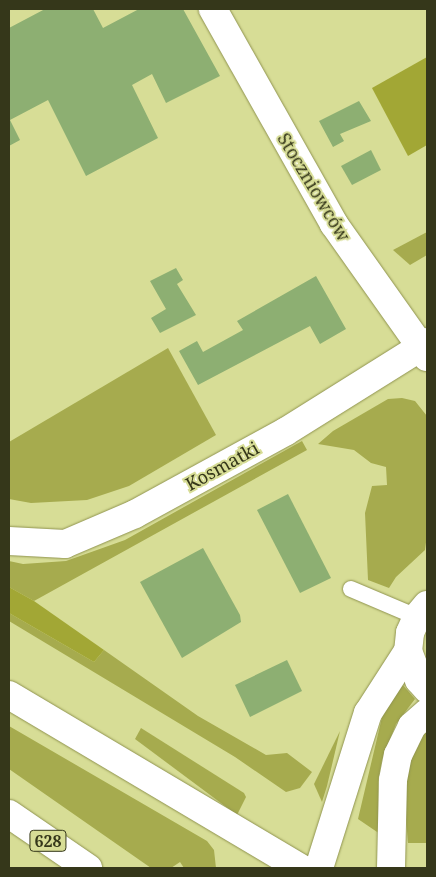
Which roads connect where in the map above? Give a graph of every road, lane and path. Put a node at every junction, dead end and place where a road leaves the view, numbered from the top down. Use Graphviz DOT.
graph roads {
  1 [pos="213,9"];
  2 [pos="425,348"];
  3 [pos="9,541"];
  4 [pos="351,589"];
  5 [pos="422,611"];
  6 [pos="408,651"];
  7 [pos="427,689"];
  8 [pos="9,695"];
  9 [pos="427,713"];
  10 [pos="9,814"];
  11 [pos="88,868"];
  12 [pos="300,868"];
  13 [pos="319,868"];
  14 [pos="391,868"];
  1 -- 2 [label="street, Stoczniowców"];
  2 -- 3 [label="street, Kosmatki"];
  4 -- 5 [label="lane"];
  5 -- 6 [label="street"];
  6 -- 7 [label="street"];
  6 -- 13 [label="street"];
  8 -- 12 [label="street"];
  9 -- 14 [label="street"];
  10 -- 11 [label="street, 628"];
}
